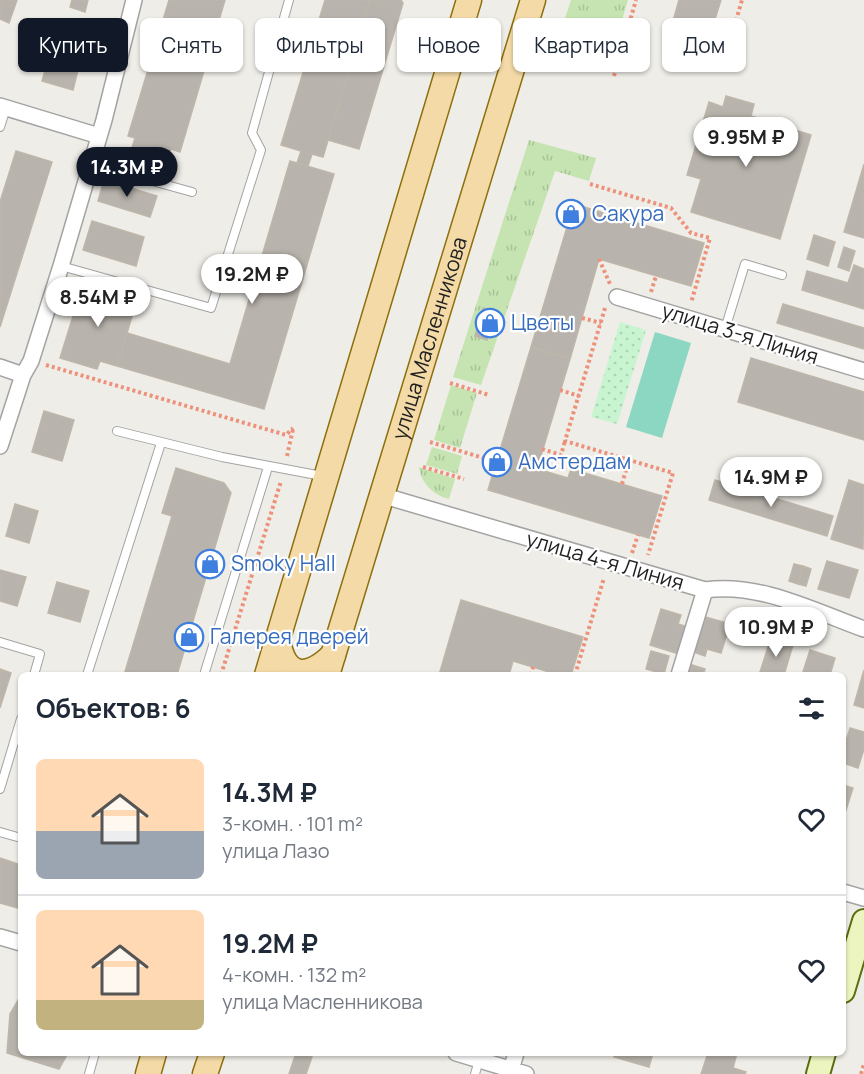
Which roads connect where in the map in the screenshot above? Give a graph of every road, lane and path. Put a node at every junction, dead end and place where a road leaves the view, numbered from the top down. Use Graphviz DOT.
graph roads {
  1 [pos="134,0"];
  2 [pos="289,0"];
  3 [pos="469,0"];
  4 [pos="533,0"];
  5 [pos="636,0"];
  6 [pos="742,0"];
  7 [pos="736,18"];
  8 [pos="614,76"];
  9 [pos="3,107"];
  10 [pos="0,127"];
  11 [pos="99,136"];
  12 [pos="91,164"];
  13 [pos="590,184"];
  14 [pos="192,192"];
  15 [pos="599,259"];
  16 [pos="61,266"];
  17 [pos="605,273"];
  18 [pos="782,275"];
  19 [pos="656,276"];
  20 [pos="653,287"];
  21 [pos="611,301"];
  22 [pos="688,310"];
  23 [pos="582,318"];
  24 [pos="601,323"];
  25 [pos="725,329"];
  26 [pos="31,361"];
  27 [pos="0,367"];
  28 [pos="864,371"];
  29 [pos="23,375"];
  30 [pos="450,383"];
  31 [pos="561,390"];
  32 [pos="489,394"];
  33 [pos="579,396"];
  34 [pos="117,431"];
  35 [pos="565,441"];
  36 [pos="430,442"];
  37 [pos="160,443"];
  38 [pos="0,446"];
  39 [pos="542,450"];
  40 [pos="629,460"];
  41 [pos="497,462"];
  42 [pos="268,467"];
  43 [pos="423,467"];
  44 [pos="285,469"];
  45 [pos="327,476"];
  46 [pos="464,479"];
  47 [pos="621,484"];
  48 [pos="381,495"];
  49 [pos="638,535"];
  50 [pos="635,544"];
  51 [pos="647,559"];
  52 [pos="609,563"];
  53 [pos="705,590"];
  54 [pos="864,629"];
  55 [pos="278,639"];
  56 [pos="0,642"];
  57 [pos="330,665"];
  58 [pos="533,667"];
  59 [pos="35,672"];
  60 [pos="88,672"];
  61 [pos="205,672"];
  62 [pos="222,672"];
  63 [pos="268,672"];
  64 [pos="298,672"];
  65 [pos="310,672"];
  66 [pos="532,672"];
  67 [pos="576,672"];
  68 [pos="680,672"];
  69 [pos="18,729"];
  70 [pos="0,789"];
  71 [pos="0,832"];
  72 [pos="18,837"];
  73 [pos="846,893"];
  74 [pos="864,898"];
  75 [pos="864,921"];
  76 [pos="0,937"];
  77 [pos="18,942"];
  78 [pos="846,981"];
  79 [pos="94,1056"];
  80 [pos="153,1056"];
  81 [pos="211,1056"];
  82 [pos="460,1056"];
  83 [pos="516,1056"];
  84 [pos="823,1056"];
  85 [pos="864,1064"];
  86 [pos="477,1067"];
  87 [pos="518,1072"];
  88 [pos="89,1074"];
  89 [pos="148,1074"];
  90 [pos="205,1074"];
  91 [pos="818,1074"];
  92 [pos="861,1074"];
  1 -- 11 [label="street"];
  2 -- 16 [label="lane"];
  3 -- 45 [label="main road"];
  4 -- 48 [label="main road, улица Масленникова"];
  5 -- 8 [label="path"];
  6 -- 7 [label="path"];
  9 -- 10 [label="lane"];
  9 -- 11 [label="street"];
  11 -- 12 [label="street"];
  12 -- 14 [label="lane"];
  12 -- 16 [label="street"];
  13 -- 22 [label="path"];
  15 -- 17 [label="path"];
  16 -- 26 [label="street"];
  18 -- 25 [label="lane"];
  19 -- 20 [label="path"];
  21 -- 24 [label="path"];
  21 -- 25 [label="street, улица 3-я Линия"];
  23 -- 24 [label="path"];
  24 -- 33 [label="path"];
  25 -- 28 [label="street, улица 3-я Линия"];
  26 -- 29 [label="street"];
  26 -- 44 [label="path"];
  27 -- 29 [label="street"];
  29 -- 38 [label="street"];
  30 -- 32 [label="path"];
  31 -- 33 [label="path"];
  33 -- 35 [label="path"];
  34 -- 37 [label="lane"];
  35 -- 39 [label="path"];
  35 -- 40 [label="path"];
  36 -- 41 [label="path"];
  37 -- 42 [label="lane"];
  37 -- 60 [label="lane"];
  40 -- 47 [label="path"];
  40 -- 51 [label="path"];
  42 -- 44 [label="lane"];
  42 -- 61 [label="lane"];
  43 -- 46 [label="path"];
  44 -- 45 [label="lane"];
  44 -- 62 [label="path"];
  45 -- 55 [label="main road"];
  48 -- 52 [label="street, улица 4-я Линия"];
  48 -- 57 [label="main road, улица Масленникова"];
  49 -- 50 [label="path"];
  52 -- 53 [label="street, улица 4-я Линия"];
  52 -- 67 [label="path"];
  53 -- 54 [label="street, улица 4-я Линия"];
  53 -- 68 [label="street"];
  55 -- 63 [label="main road"];
  55 -- 64 [label="main road"];
  56 -- 59 [label="lane"];
  57 -- 65 [label="main road"];
  58 -- 66 [label="path"];
  69 -- 70 [label="lane"];
  71 -- 72 [label="lane"];
  73 -- 74 [label="street"];
  75 -- 78 [label="main road"];
  76 -- 77 [label="street"];
  79 -- 88 [label="lane"];
  80 -- 89 [label="main road"];
  81 -- 90 [label="main road"];
  82 -- 86 [label="street"];
  83 -- 87 [label="street"];
  84 -- 91 [label="main road"];
  85 -- 92 [label="path"];
  86 -- 87 [label="street"];
}
